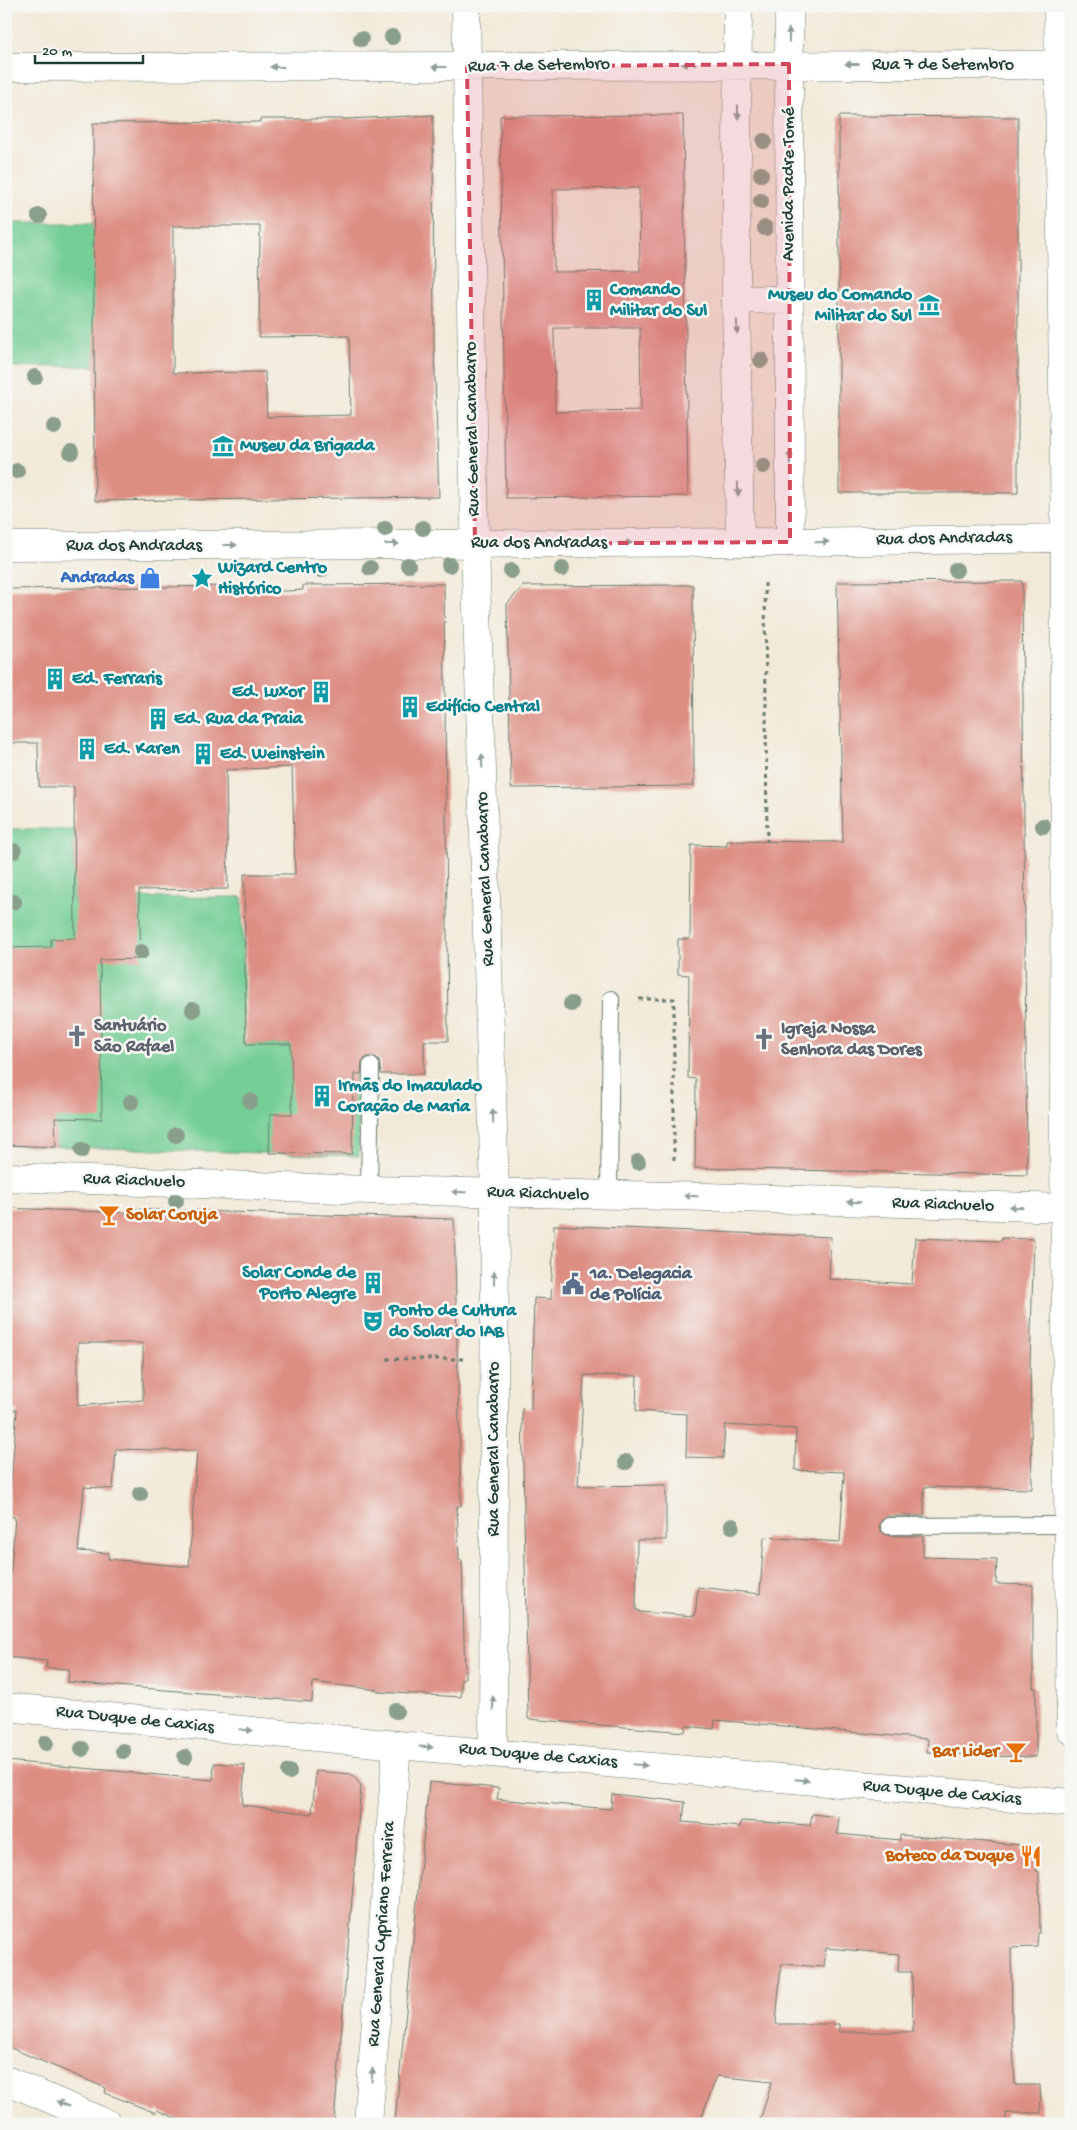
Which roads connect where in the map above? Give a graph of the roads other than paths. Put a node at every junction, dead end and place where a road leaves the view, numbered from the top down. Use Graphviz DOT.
graph roads {
  1 [pos="466,6"];
  2 [pos="738,6"];
  3 [pos="789,6"];
  4 [pos="1058,6"];
  5 [pos="738,63"];
  6 [pos="789,64"];
  7 [pos="1065,65"];
  8 [pos="6,67"];
  9 [pos="467,67"];
  10 [pos="736,300"];
  11 [pos="789,300"];
  12 [pos="1068,538"];
  13 [pos="740,542"];
  14 [pos="790,542"];
  15 [pos="475,544"];
  16 [pos="6,546"];
  17 [pos="611,999"];
  18 [pos="371,1066"];
  19 [pos="6,1177"];
  20 [pos="369,1190"];
  21 [pos="495,1193"];
  22 [pos="610,1196"];
  23 [pos="1068,1208"];
  24 [pos="1067,1525"];
  25 [pos="889,1526"];
  26 [pos="6,1707"];
  27 [pos="1071,1730"];
  28 [pos="397,1745"];
  29 [pos="493,1752"];
  30 [pos="1071,1803"];
  31 [pos="6,2080"];
  32 [pos="108,2124"];
  33 [pos="368,2124"];
  1 -- 9 [label="street, Rua General Canabarro"];
  2 -- 5 [label="street"];
  6 -- 3 [label="street, Avenida Padre Tomé, one-way"];
  4 -- 7 [label="street"];
  5 -- 6 [label="street, Rua 7 de Setembro"];
  5 -- 9 [label="street, Rua 7 de Setembro, one-way"];
  5 -- 10 [label="street, one-way"];
  7 -- 6 [label="street, Rua 7 de Setembro, one-way"];
  6 -- 11 [label="street, Avenida Padre Tomé"];
  7 -- 12 [label="street"];
  9 -- 8 [label="street, Rua 7 de Setembro, one-way"];
  9 -- 15 [label="street, Rua General Canabarro"];
  10 -- 11 [label="street"];
  10 -- 13 [label="street, one-way"];
  14 -- 11 [label="street, Avenida Padre Tomé, one-way"];
  14 -- 12 [label="street, Rua dos Andradas, one-way"];
  12 -- 23 [label="street"];
  13 -- 14 [label="street, Rua dos Andradas"];
  15 -- 13 [label="street, Rua dos Andradas, one-way"];
  16 -- 15 [label="street, Rua dos Andradas, one-way"];
  21 -- 15 [label="street, Rua General Canabarro, one-way"];
  17 -- 22 [label="lane"];
  18 -- 20 [label="lane"];
  19 -- 20 [label="street, Rua Riachuelo"];
  21 -- 20 [label="street, Rua Riachuelo, one-way"];
  21 -- 22 [label="street, Rua Riachuelo"];
  29 -- 21 [label="street, Rua General Canabarro, one-way"];
  23 -- 22 [label="street, Rua Riachuelo, one-way"];
  23 -- 24 [label="street"];
  24 -- 25 [label="lane"];
  24 -- 27 [label="street"];
  26 -- 28 [label="street, Rua Duque de Caxias, one-way"];
  28 -- 29 [label="street, Rua Duque de Caxias, one-way"];
  33 -- 28 [label="street, Rua General Cypriano Ferreira, one-way"];
  29 -- 30 [label="street, Rua Duque de Caxias, one-way"];
  32 -- 31 [label="street, one-way"];
}
